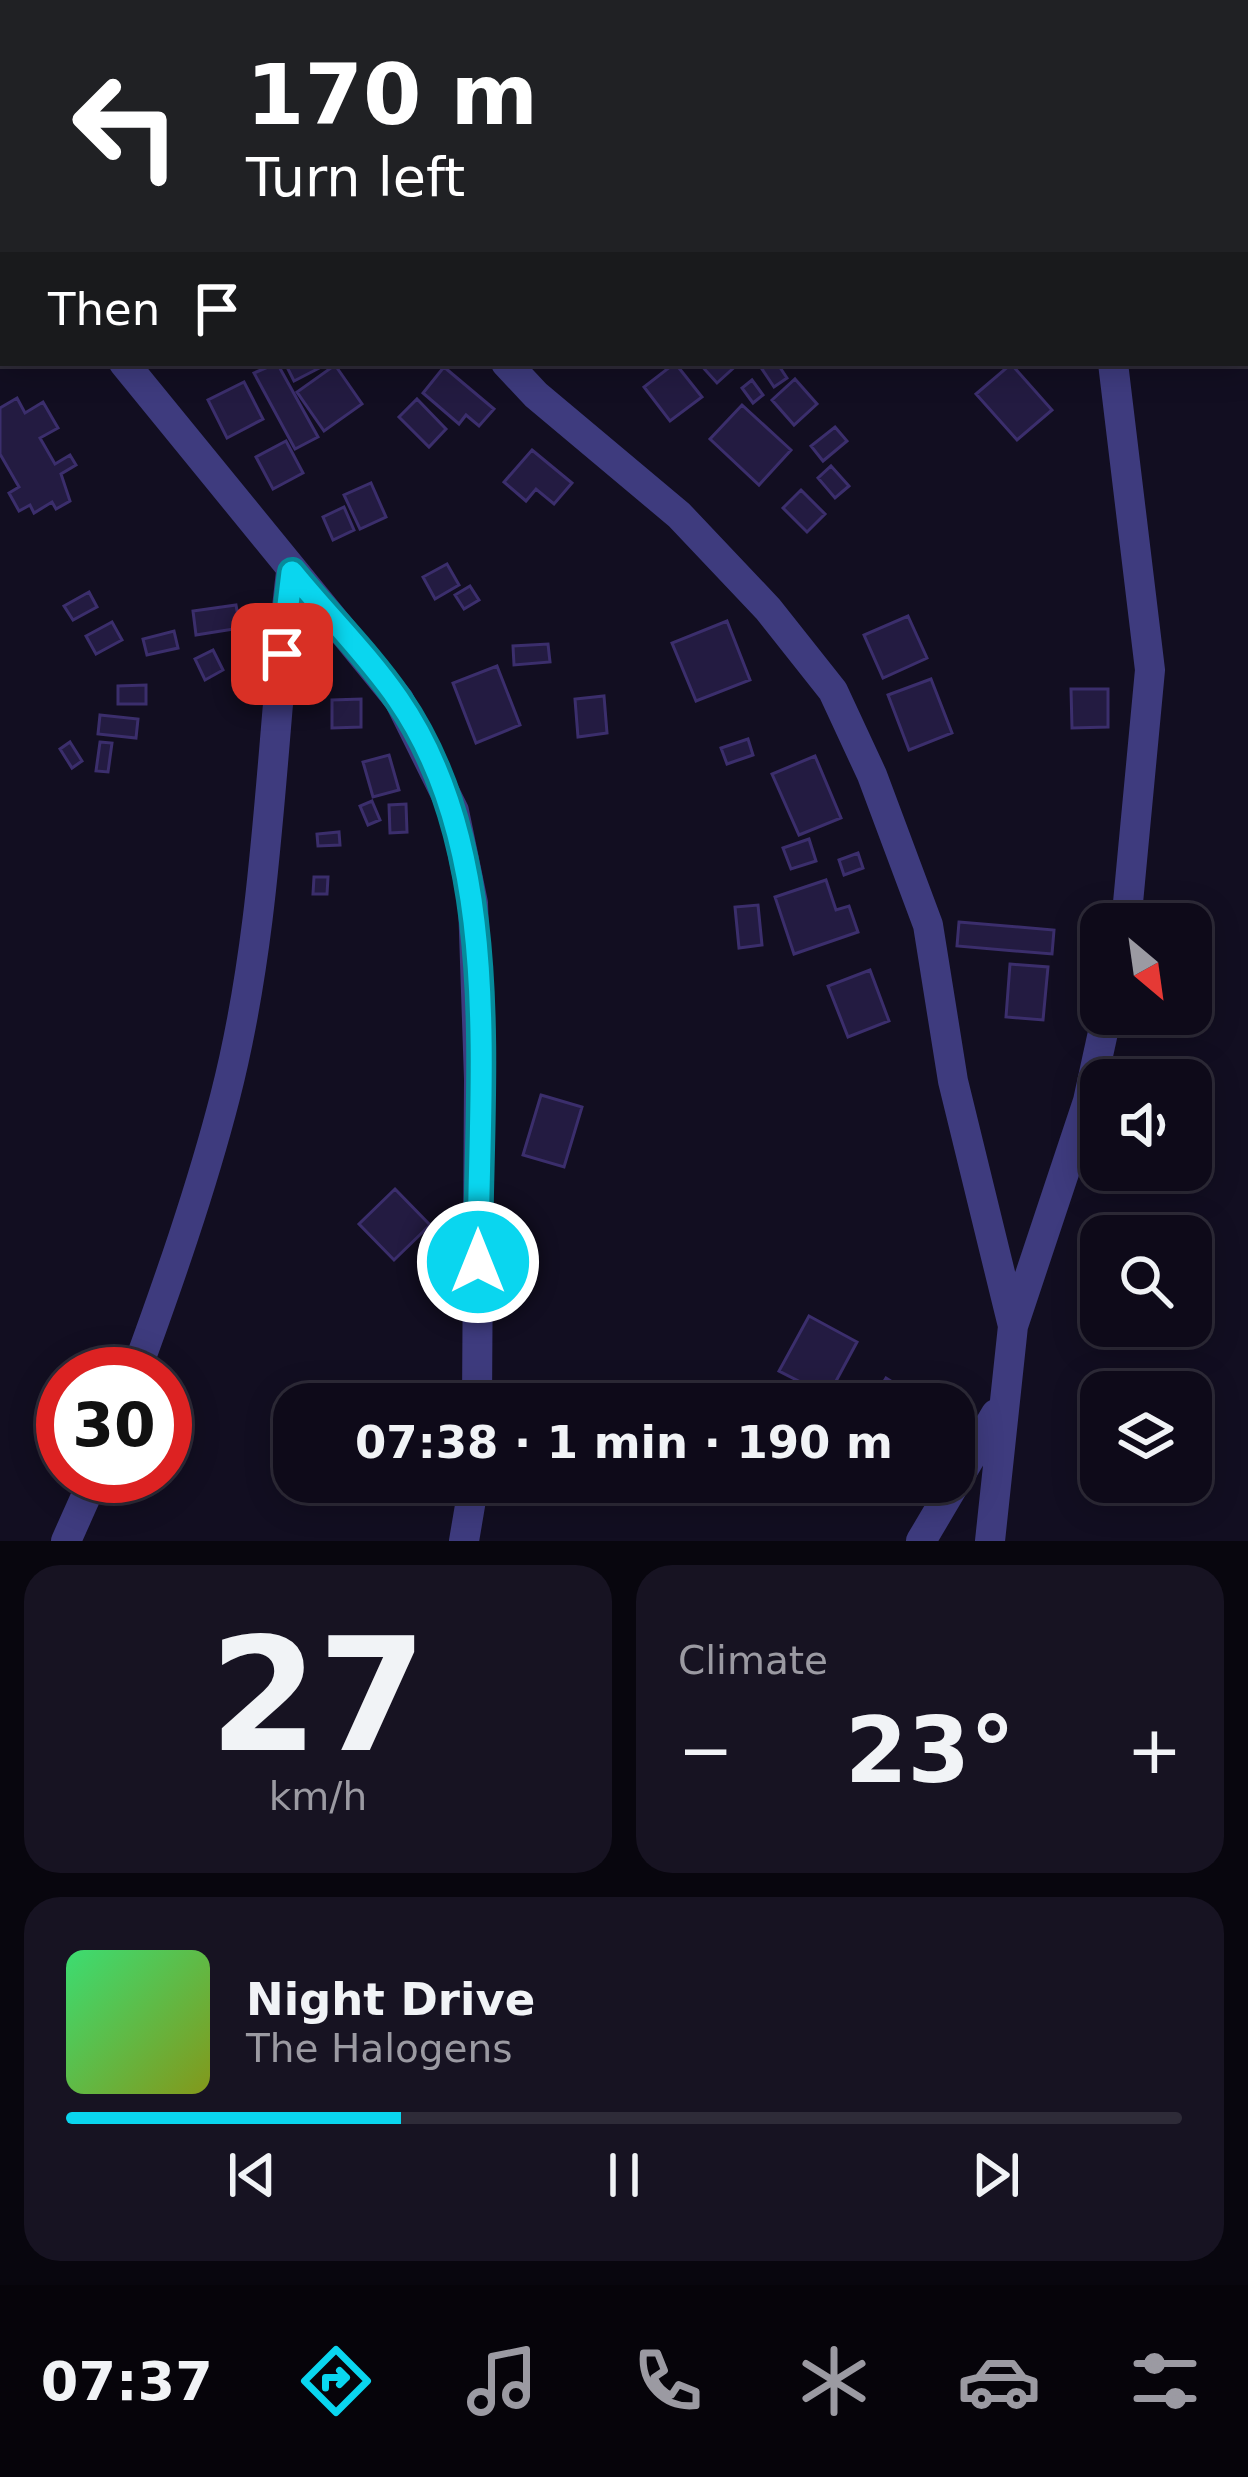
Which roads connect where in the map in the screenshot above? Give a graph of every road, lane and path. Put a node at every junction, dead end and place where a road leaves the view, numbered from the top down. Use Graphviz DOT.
graph roads {
  1 [pos="126,366"];
  2 [pos="509,366"];
  3 [pos="1112,366"];
  4 [pos="292,572"];
  5 [pos="1128,903"];
  6 [pos="1102,1035"];
  7 [pos="1013,1326"];
  8 [pos="144,1347"];
  9 [pos="477,1383"];
  10 [pos="1002,1403"];
  11 [pos="82,1503"];
  12 [pos="470,1503"];
  13 [pos="66,1541"];
  14 [pos="464,1541"];
  15 [pos="921,1541"];
  16 [pos="990,1541"];
  1 -- 4 [label="street"];
  2 -- 7 [label="street"];
  3 -- 5 [label="street"];
  4 -- 8 [label="street"];
  4 -- 9 [label="street"];
  6 -- 7 [label="street"];
  7 -- 10 [label="street"];
  10 -- 15 [label="street"];
  10 -- 16 [label="street"];
  11 -- 13 [label="street"];
  12 -- 14 [label="street"];
}
